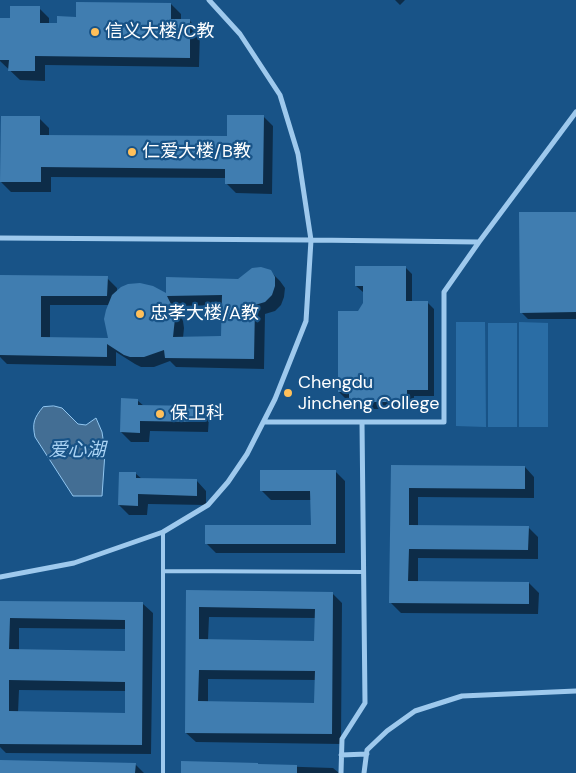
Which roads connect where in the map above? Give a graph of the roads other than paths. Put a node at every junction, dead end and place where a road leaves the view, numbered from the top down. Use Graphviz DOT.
graph roads {
  1 [pos="209,0"];
  2 [pos="576,112"];
  3 [pos="0,238"];
  4 [pos="311,240"];
  5 [pos="479,242"];
  6 [pos="264,422"];
  7 [pos="362,422"];
  8 [pos="163,532"];
  9 [pos="163,571"];
  10 [pos="364,572"];
  11 [pos="0,577"];
  12 [pos="576,691"];
  13 [pos="366,754"];
  14 [pos="341,755"];
  15 [pos="164,773"];
  16 [pos="341,773"];
  17 [pos="364,773"];
  1 -- 4 [label="street"];
  2 -- 5 [label="street"];
  3 -- 4 [label="street"];
  4 -- 5 [label="street"];
  4 -- 6 [label="street"];
  5 -- 7 [label="street"];
  6 -- 7 [label="street"];
  6 -- 8 [label="street"];
  7 -- 10 [label="street"];
  8 -- 9 [label="lane"];
  8 -- 11 [label="street"];
  9 -- 10 [label="lane"];
  9 -- 15 [label="lane"];
  10 -- 14 [label="street"];
  12 -- 13 [label="street"];
  13 -- 14 [label="street"];
  13 -- 17 [label="street"];
  14 -- 16 [label="street"];
}
